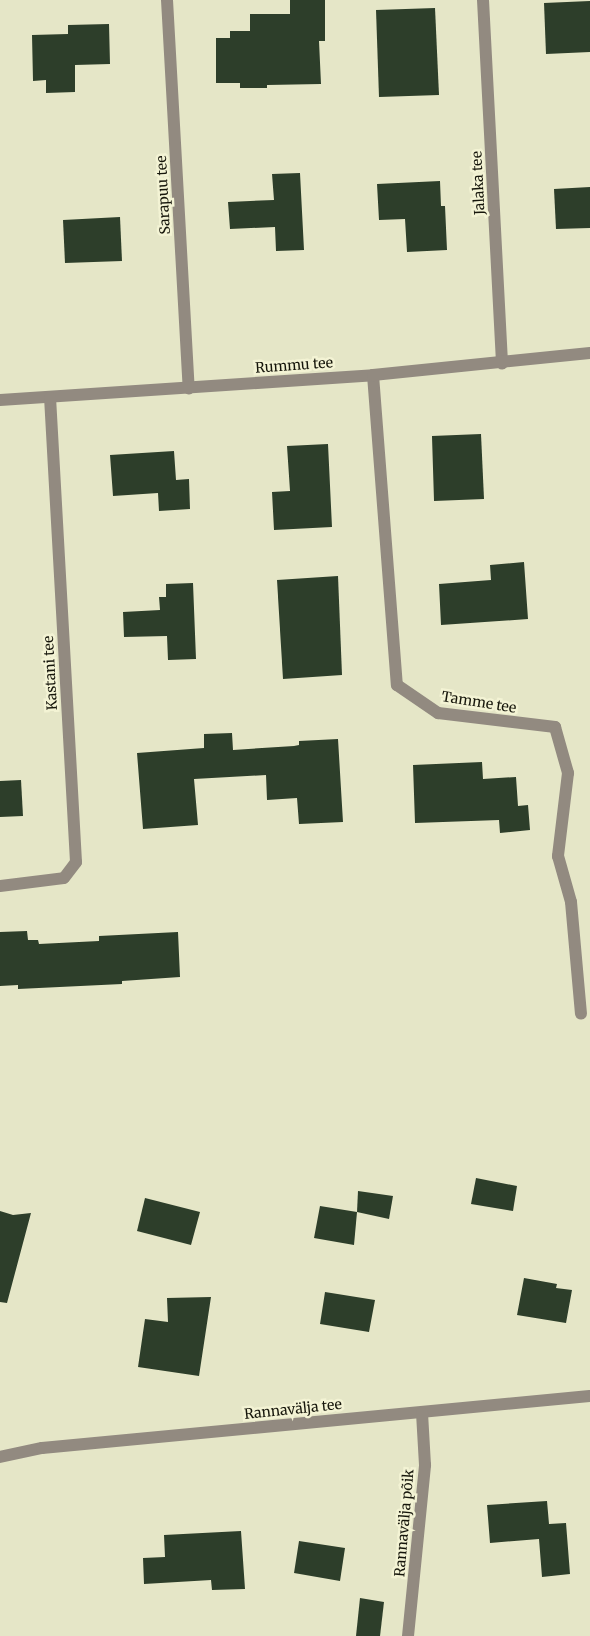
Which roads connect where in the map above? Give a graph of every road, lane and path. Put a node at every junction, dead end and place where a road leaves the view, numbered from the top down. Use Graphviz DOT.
graph roads {
  1 [pos="168,0"];
  2 [pos="483,0"];
  3 [pos="590,353"];
  4 [pos="502,364"];
  5 [pos="373,375"];
  6 [pos="190,388"];
  7 [pos="50,398"];
  8 [pos="0,400"];
  9 [pos="0,886"];
  10 [pos="581,1014"];
  11 [pos="590,1396"];
  12 [pos="422,1413"];
  13 [pos="0,1457"];
  14 [pos="408,1636"];
  1 -- 6 [label="street, Sarapuu tee"];
  2 -- 4 [label="street, Jalaka tee"];
  3 -- 4 [label="street, Rummu tee"];
  4 -- 5 [label="street, Rummu tee"];
  5 -- 6 [label="street, Rummu tee"];
  5 -- 10 [label="street, Tamme tee"];
  6 -- 7 [label="street, Rummu tee"];
  7 -- 8 [label="street, Rummu tee"];
  7 -- 9 [label="street, Kastani tee"];
  11 -- 12 [label="street, Rannavälja tee"];
  12 -- 13 [label="street, Rannavälja tee"];
  12 -- 14 [label="street, Rannavälja põik"];
}
